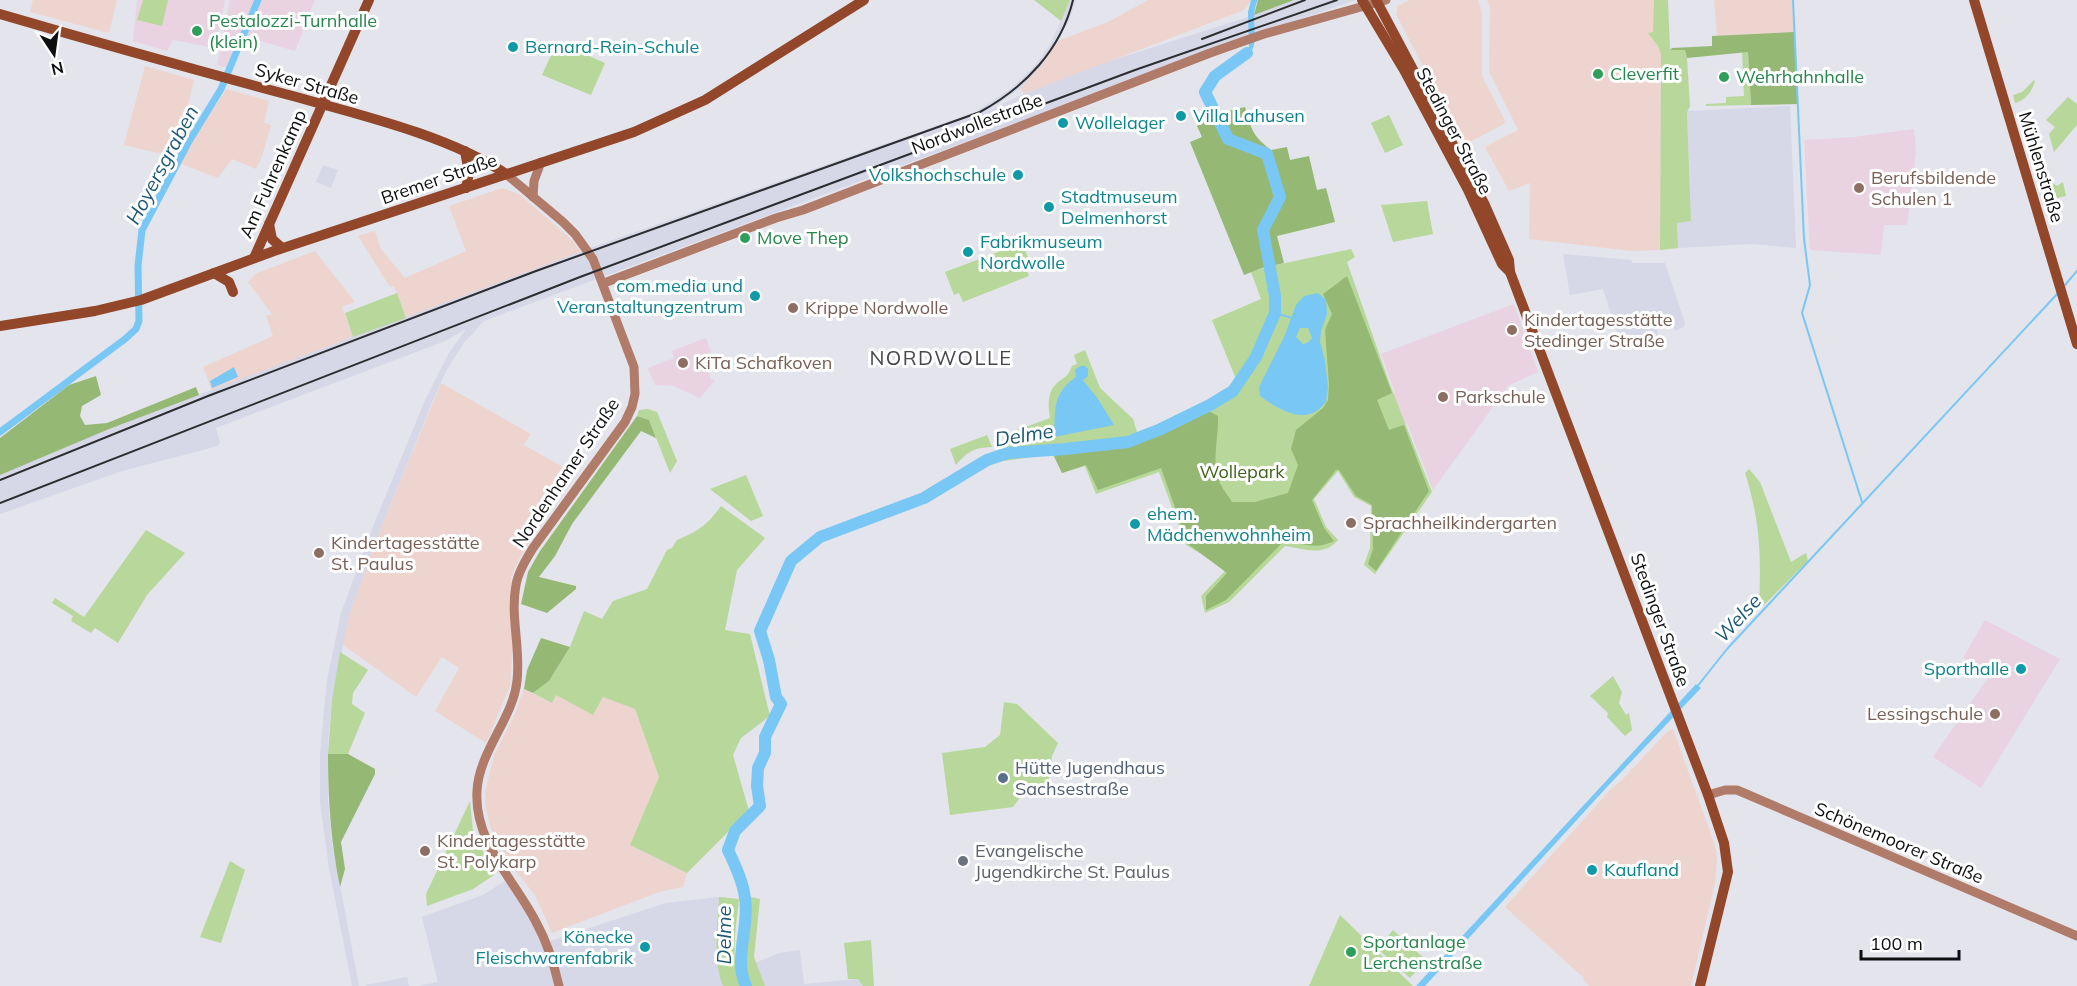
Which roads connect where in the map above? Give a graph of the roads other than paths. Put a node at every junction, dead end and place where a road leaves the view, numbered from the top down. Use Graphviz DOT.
graph roads {
  1 [pos="369,0"];
  2 [pos="864,0"];
  3 [pos="1974,0"];
  4 [pos="1380,1"];
  5 [pos="1364,3"];
  6 [pos="0,14"];
  7 [pos="322,104"];
  8 [pos="465,152"];
  9 [pos="541,162"];
  10 [pos="506,174"];
  11 [pos="466,188"];
  12 [pos="533,196"];
  13 [pos="269,222"];
  14 [pos="1498,244"];
  15 [pos="282,248"];
  16 [pos="254,258"];
  17 [pos="214,273"];
  18 [pos="604,283"];
  19 [pos="233,292"];
  20 [pos="0,326"];
  21 [pos="2077,344"];
  22 [pos="1708,795"];
  23 [pos="2077,936"];
  24 [pos="559,986"];
  25 [pos="1700,986"];
  1 -- 7 [label="main road, Am Fuhrenkamp"];
  2 -- 9 [label="main road, Bremer Straße"];
  3 -- 21 [label="main road, Mühlenstraße"];
  4 -- 5 [label="street, Nordwollestraße"];
  4 -- 14 [label="main road, Stedinger Straße"];
  5 -- 14 [label="main road, Stedinger Straße"];
  5 -- 18 [label="street, Nordwollestraße"];
  6 -- 7 [label="main road, Syker Straße"];
  7 -- 8 [label="main road, Syker Straße"];
  7 -- 13 [label="main road, Am Fuhrenkamp"];
  8 -- 10 [label="main road, Syker Straße"];
  8 -- 11 [label="main road"];
  9 -- 10 [label="main road, Bremer Straße"];
  9 -- 12 [label="street"];
  10 -- 11 [label="main road, Bremer Straße"];
  10 -- 12 [label="street, Nordenhamer Straße"];
  11 -- 15 [label="main road, Bremer Straße"];
  12 -- 18 [label="street, Nordenhamer Straße"];
  13 -- 15 [label="main road"];
  13 -- 16 [label="main road, Am Fuhrenkamp"];
  14 -- 22 [label="main road, Stedinger Straße"];
  15 -- 16 [label="main road, Bremer Straße"];
  16 -- 17 [label="main road, Bremer Straße"];
  17 -- 19 [label="main road"];
  17 -- 20 [label="main road, Bremer Straße"];
  18 -- 24 [label="street, Nordenhamer Straße"];
  22 -- 23 [label="street, Schönemoorer Straße"];
  22 -- 25 [label="main road, Stedinger Straße"];
}
